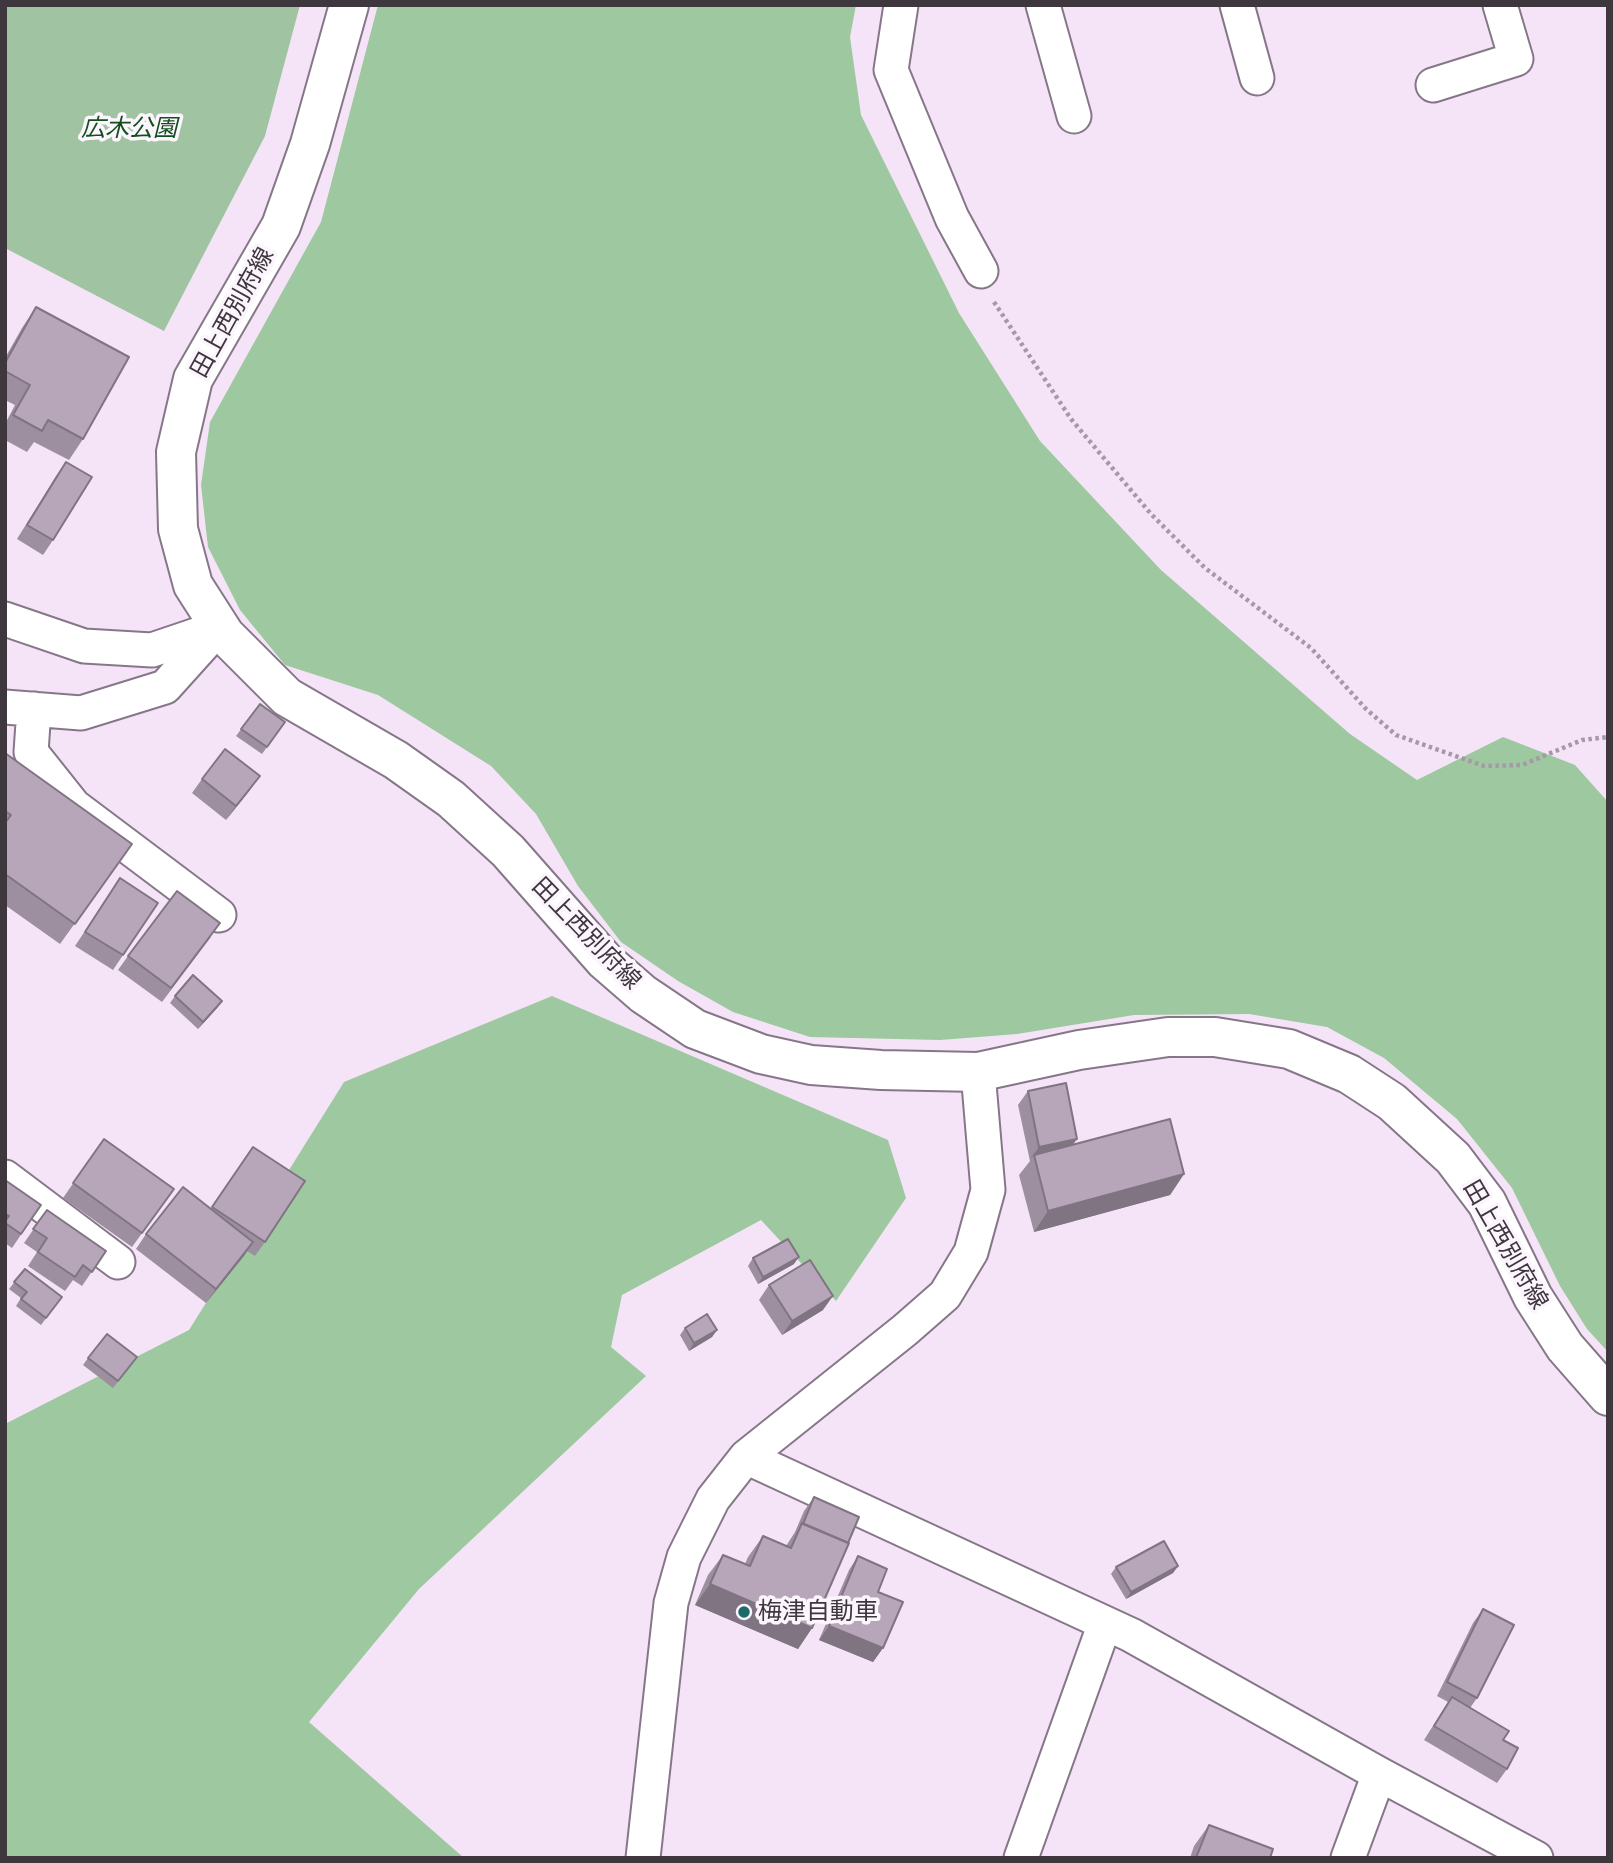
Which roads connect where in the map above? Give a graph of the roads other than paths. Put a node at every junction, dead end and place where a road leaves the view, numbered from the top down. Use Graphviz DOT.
graph roads {
  1 [pos="349,5"];
  2 [pos="901,5"];
  3 [pos="1043,5"];
  4 [pos="1237,5"];
  5 [pos="1500,5"];
  6 [pos="1257,78"];
  7 [pos="1433,85"];
  8 [pos="1074,116"];
  9 [pos="981,271"];
  10 [pos="5,619"];
  11 [pos="219,627"];
  12 [pos="20,708"];
  13 [pos="219,915"];
  14 [pos="978,1072"];
  15 [pos="5,1177"];
  16 [pos="118,1262"];
  17 [pos="1608,1396"];
  18 [pos="746,1457"];
  19 [pos="1105,1623"];
  20 [pos="1379,1774"];
  21 [pos="643,1858"];
  22 [pos="1021,1858"];
  23 [pos="1348,1858"];
  24 [pos="1536,1858"];
  1 -- 11 [label="street, 田上西別府線"];
  2 -- 9 [label="street"];
  3 -- 8 [label="street"];
  4 -- 6 [label="street"];
  5 -- 7 [label="street"];
  10 -- 11 [label="street"];
  11 -- 12 [label="street"];
  11 -- 14 [label="street, 田上西別府線"];
  12 -- 13 [label="street"];
  14 -- 17 [label="street, 田上西別府線"];
  14 -- 18 [label="street"];
  15 -- 16 [label="street"];
  18 -- 19 [label="street"];
  18 -- 21 [label="street"];
  19 -- 20 [label="street"];
  19 -- 22 [label="street"];
  20 -- 23 [label="street"];
  20 -- 24 [label="street"];
}
